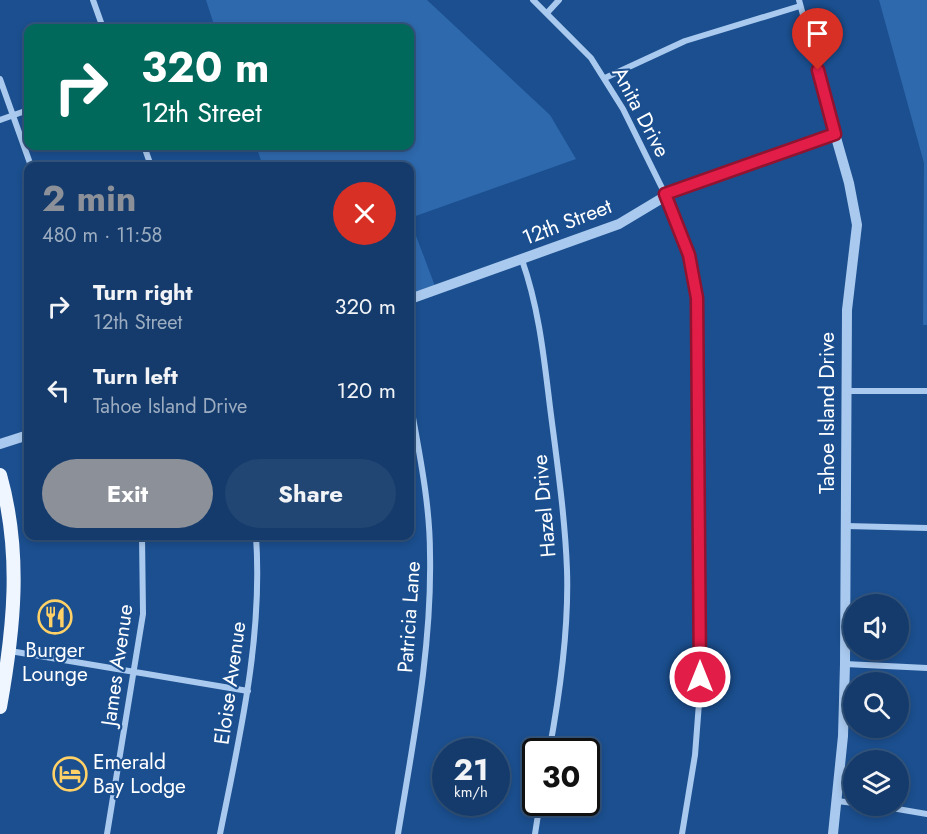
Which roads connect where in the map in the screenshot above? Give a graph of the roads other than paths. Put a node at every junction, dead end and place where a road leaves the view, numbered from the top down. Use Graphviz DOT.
graph roads {
  1 [pos="93,0"];
  2 [pos="532,0"];
  3 [pos="559,0"];
  4 [pos="800,3"];
  5 [pos="547,13"];
  6 [pos="102,24"];
  7 [pos="605,78"];
  8 [pos="0,79"];
  9 [pos="24,111"];
  10 [pos="13,115"];
  11 [pos="0,120"];
  12 [pos="835,134"];
  13 [pos="24,146"];
  14 [pos="665,194"];
  15 [pos="522,260"];
  16 [pos="414,298"];
  17 [pos="847,391"];
  18 [pos="927,391"];
  19 [pos="414,425"];
  20 [pos="24,436"];
  21 [pos="0,444"];
  22 [pos="0,475"];
  23 [pos="846,526"];
  24 [pos="927,528"];
  25 [pos="142,540"];
  26 [pos="256,540"];
  27 [pos="10,651"];
  28 [pos="845,664"];
  29 [pos="927,668"];
  30 [pos="135,674"];
  31 [pos="248,691"];
  32 [pos="0,707"];
  33 [pos="551,738"];
  34 [pos="837,801"];
  35 [pos="843,801"];
  36 [pos="909,810"];
  37 [pos="927,813"];
  38 [pos="538,816"];
  39 [pos="107,834"];
  40 [pos="220,834"];
  41 [pos="398,834"];
  42 [pos="535,834"];
  43 [pos="682,834"];
  44 [pos="833,834"];
  1 -- 6 [label="street"];
  2 -- 5 [label="street, Anita Drive"];
  3 -- 5 [label="street"];
  4 -- 7 [label="street"];
  4 -- 12 [label="street, Tahoe Island Drive"];
  5 -- 7 [label="street, Anita Drive"];
  7 -- 14 [label="street, Anita Drive"];
  8 -- 10 [label="street"];
  9 -- 10 [label="street"];
  10 -- 11 [label="street"];
  10 -- 13 [label="street"];
  12 -- 14 [label="street, 12th Street"];
  12 -- 17 [label="street, Tahoe Island Drive"];
  14 -- 15 [label="street, 12th Street"];
  14 -- 43 [label="street, Anita Drive"];
  15 -- 16 [label="street, 12th Street"];
  15 -- 33 [label="street, Hazel Drive"];
  17 -- 18 [label="street"];
  17 -- 23 [label="street, Tahoe Island Drive"];
  19 -- 41 [label="street, Patricia Lane"];
  20 -- 21 [label="street"];
  22 -- 27 [label="main road"];
  23 -- 24 [label="street"];
  23 -- 28 [label="street, Tahoe Island Drive"];
  25 -- 30 [label="street, James Avenue"];
  26 -- 31 [label="street, Eloise Avenue"];
  27 -- 30 [label="street"];
  27 -- 32 [label="main road"];
  28 -- 29 [label="street"];
  28 -- 34 [label="street, Tahoe Island Drive"];
  30 -- 31 [label="street"];
  30 -- 39 [label="street, James Avenue"];
  31 -- 40 [label="street, Eloise Avenue"];
  34 -- 35 [label="street"];
  34 -- 44 [label="street, Tahoe Island Drive"];
  36 -- 37 [label="street"];
  38 -- 42 [label="street"];
}
